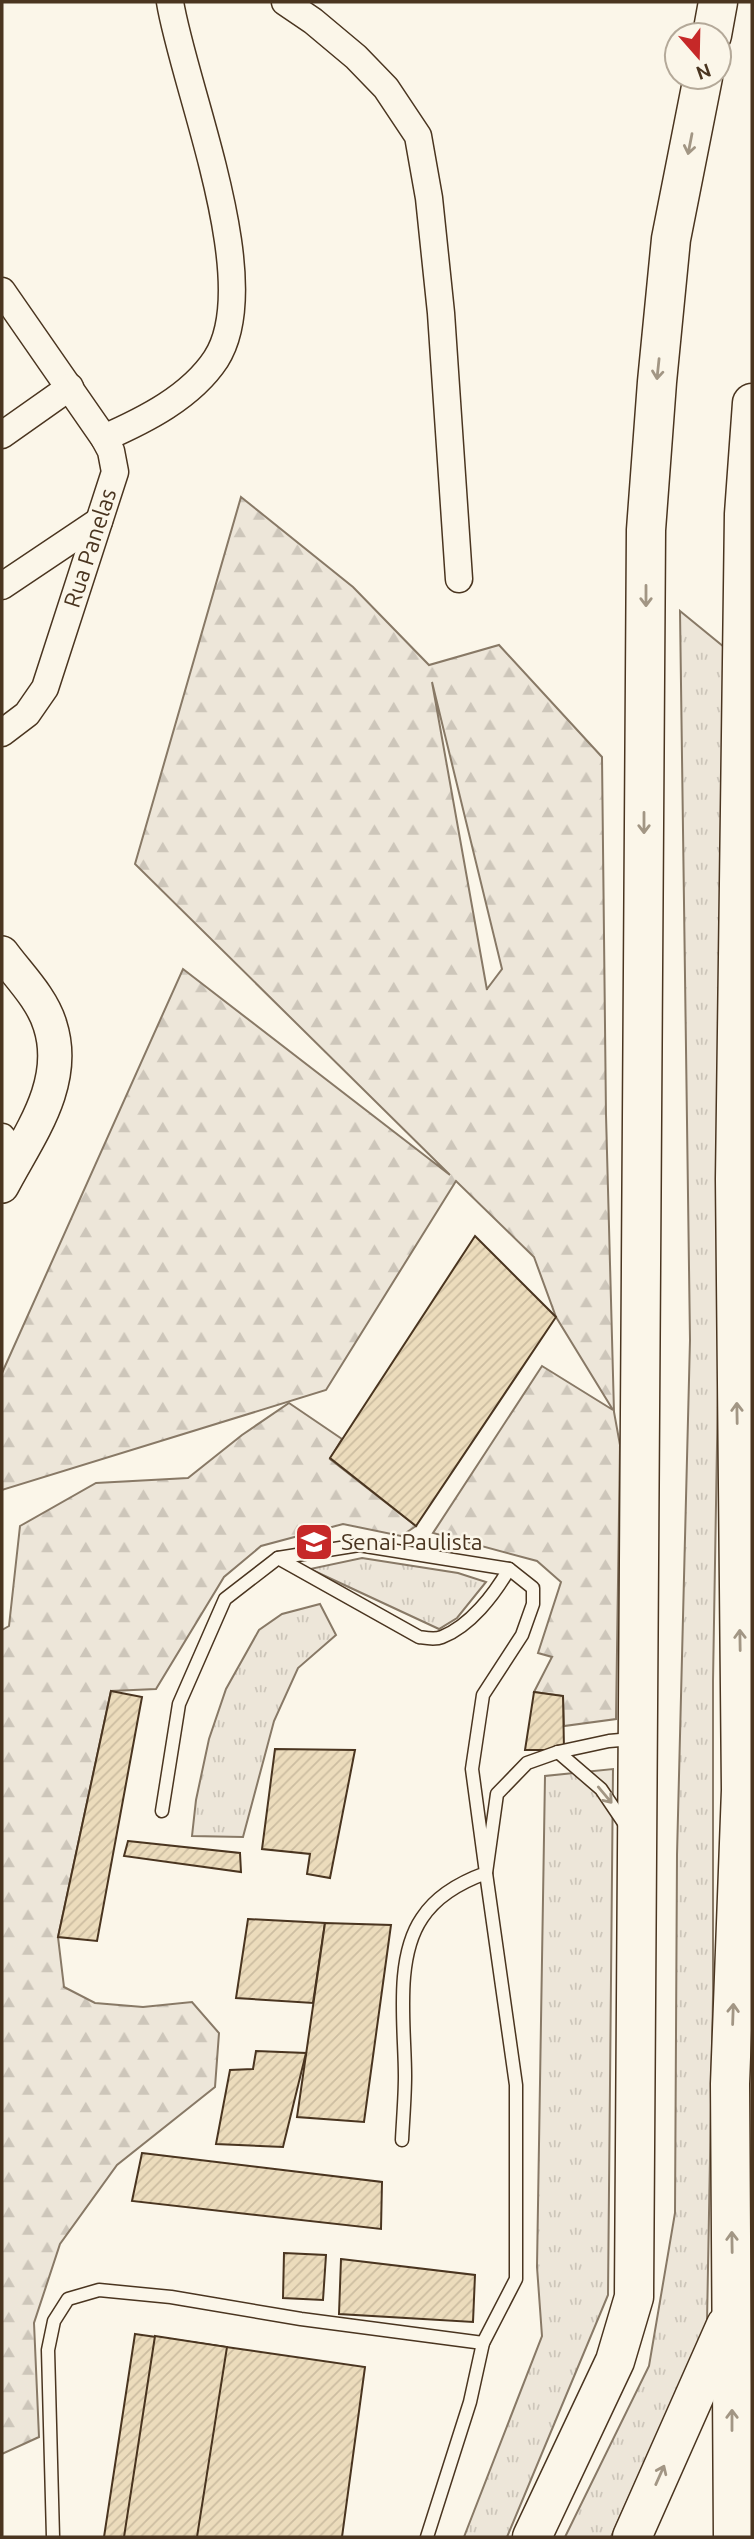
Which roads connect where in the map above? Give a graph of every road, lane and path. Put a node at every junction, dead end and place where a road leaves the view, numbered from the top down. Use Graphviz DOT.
graph roads {
  1 [pos="170,2"];
  2 [pos="285,2"];
  3 [pos="718,2"];
  4 [pos="715,21"];
  5 [pos="701,91"];
  6 [pos="4,300"];
  7 [pos="69,387"];
  8 [pos="752,413"];
  9 [pos="2,435"];
  10 [pos="104,438"];
  11 [pos="99,520"];
  12 [pos="459,579"];
  13 [pos="2,586"];
  14 [pos="2,733"];
  15 [pos="2,953"];
  16 [pos="10,1146"];
  17 [pos="744,1178"];
  18 [pos="2,1186"];
  19 [pos="278,1558"];
  20 [pos="509,1569"];
  21 [pos="746,1737"];
  22 [pos="639,1738"];
  23 [pos="558,1752"];
  24 [pos="747,1796"];
  25 [pos="162,1811"];
  26 [pos="639,1849"];
  27 [pos="486,1873"];
  28 [pos="402,2140"];
  29 [pos="732,2310"];
  30 [pos="483,2343"];
  31 [pos="54,2537"];
  32 [pos="427,2537"];
  33 [pos="532,2537"];
  34 [pos="632,2537"];
  35 [pos="733,2537"];
  1 -- 10 [label="street"];
  2 -- 12 [label="street"];
  3 -- 4 [label="highway"];
  5 -- 22 [label="highway, one-way"];
  6 -- 7 [label="street, Rua Panelas"];
  7 -- 9 [label="street"];
  7 -- 10 [label="street, Rua Panelas"];
  8 -- 17 [label="highway"];
  10 -- 11 [label="street, Rua Panelas"];
  11 -- 13 [label="street"];
  11 -- 14 [label="street, Rua Panelas"];
  15 -- 16 [label="street"];
  16 -- 18 [label="street"];
  21 -- 17 [label="highway, one-way"];
  19 -- 20 [label="lane"];
  19 -- 20 [label="lane"];
  19 -- 25 [label="lane"];
  20 -- 27 [label="lane"];
  21 -- 24 [label="highway"];
  22 -- 23 [label="lane"];
  22 -- 26 [label="highway"];
  23 -- 26 [label="lane, one-way"];
  23 -- 27 [label="lane"];
  29 -- 24 [label="highway, one-way"];
  26 -- 33 [label="highway"];
  27 -- 28 [label="lane"];
  27 -- 30 [label="lane"];
  34 -- 29 [label="highway, one-way"];
  35 -- 29 [label="highway, one-way"];
  30 -- 31 [label="lane"];
  30 -- 32 [label="lane"];
}
